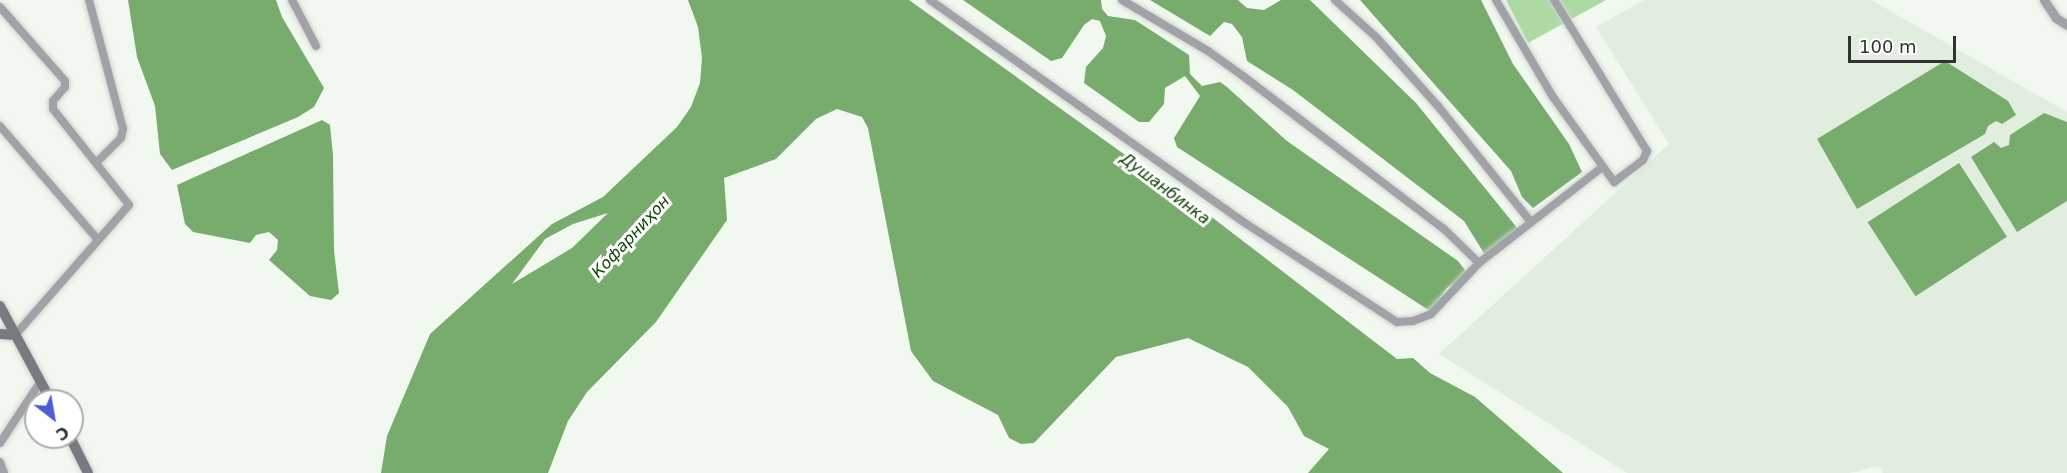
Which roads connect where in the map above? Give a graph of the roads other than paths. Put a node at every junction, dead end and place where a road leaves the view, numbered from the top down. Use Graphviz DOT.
graph roads {
  1 [pos="89,0"];
  2 [pos="292,0"];
  3 [pos="930,0"];
  4 [pos="1122,0"];
  5 [pos="1335,0"];
  6 [pos="1496,0"];
  7 [pos="1554,0"];
  8 [pos="2044,0"];
  9 [pos="0,7"];
  10 [pos="2067,25"];
  11 [pos="316,46"];
  12 [pos="0,126"];
  13 [pos="97,162"];
  14 [pos="1601,168"];
  15 [pos="1530,221"];
  16 [pos="98,240"];
  17 [pos="1479,263"];
  18 [pos="0,306"];
  19 [pos="0,334"];
  20 [pos="15,335"];
  21 [pos="41,381"];
  22 [pos="45,389"];
  23 [pos="0,443"];
  24 [pos="76,449"];
  25 [pos="0,462"];
  26 [pos="4,473"];
  27 [pos="88,473"];
  1 -- 13 [label="street"];
  2 -- 11 [label="street"];
  3 -- 17 [label="street"];
  4 -- 17 [label="street"];
  5 -- 15 [label="street"];
  6 -- 14 [label="street"];
  7 -- 14 [label="street"];
  8 -- 10 [label="street"];
  9 -- 13 [label="street"];
  12 -- 16 [label="street"];
  13 -- 16 [label="street"];
  14 -- 15 [label="street"];
  15 -- 17 [label="street"];
  16 -- 20 [label="street"];
  18 -- 20 [label="main road"];
  19 -- 20 [label="main road"];
  20 -- 21 [label="main road"];
  21 -- 22 [label="main road"];
  21 -- 23 [label="street"];
  24 -- 27 [label="main road"];
  25 -- 26 [label="street"];
}
